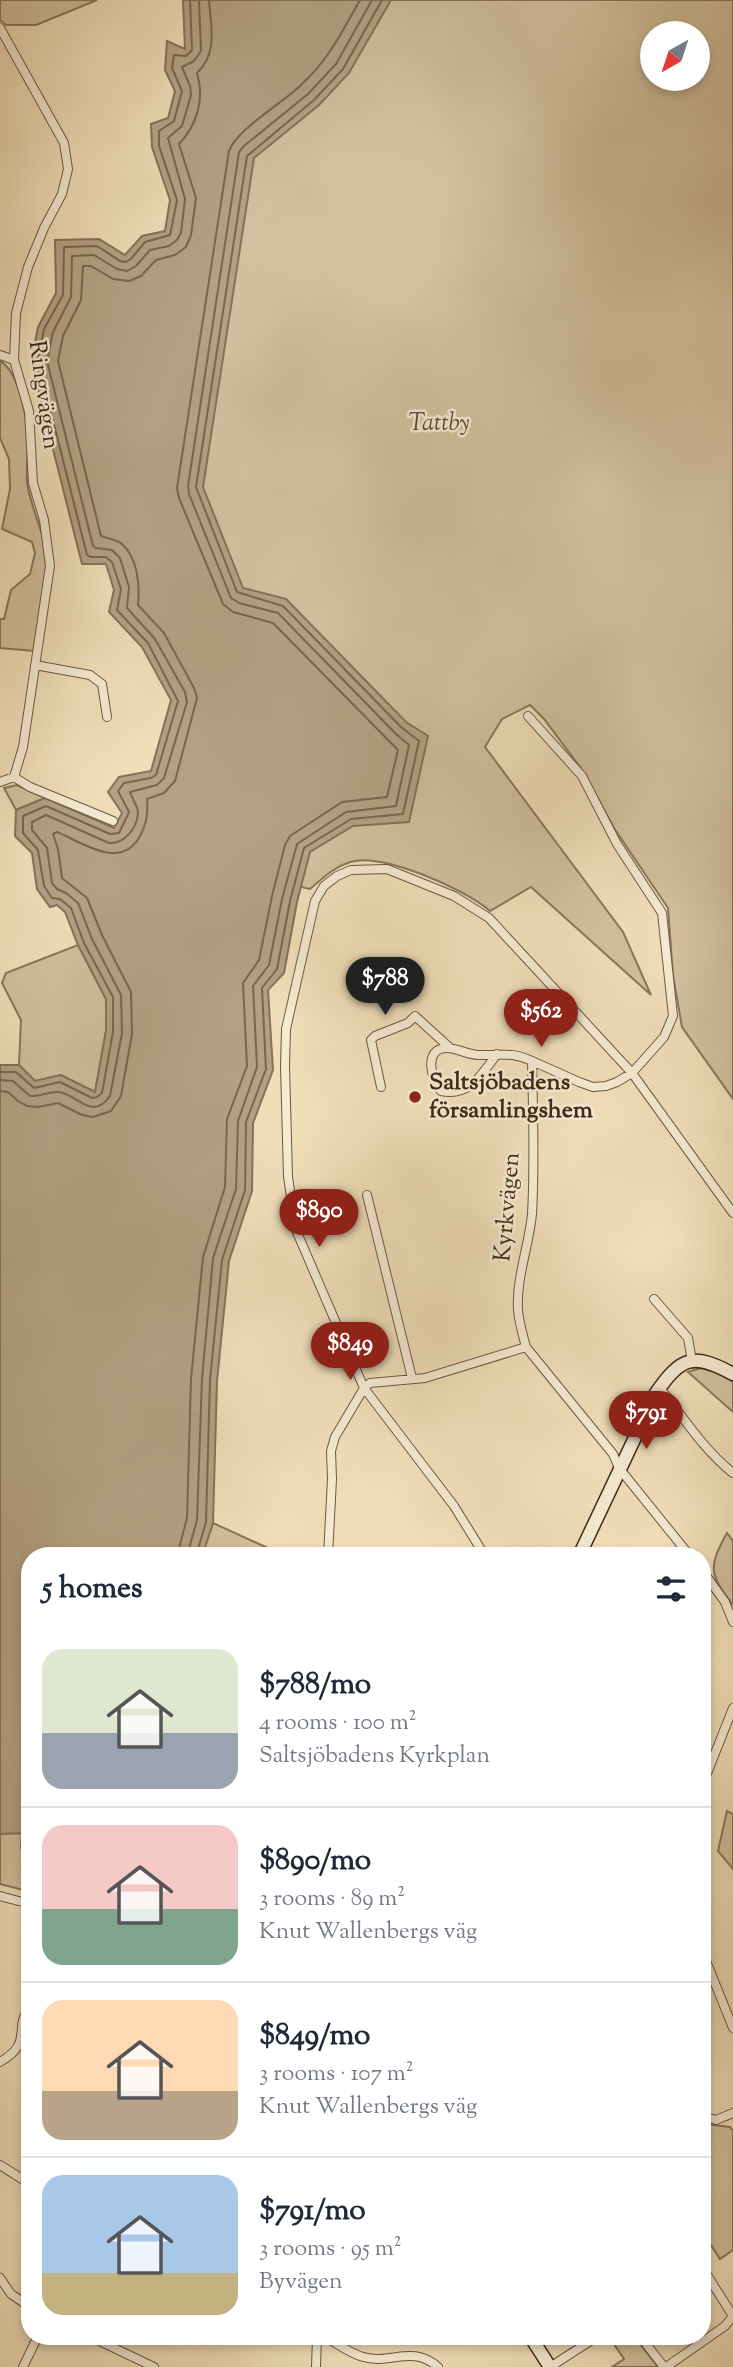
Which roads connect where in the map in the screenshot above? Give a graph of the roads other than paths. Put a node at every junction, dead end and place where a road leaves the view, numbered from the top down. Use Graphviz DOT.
graph roads {
  1 [pos="0,27"];
  2 [pos="0,355"];
  3 [pos="14,360"];
  4 [pos="36,665"];
  5 [pos="528,716"];
  6 [pos="107,717"];
  7 [pos="14,777"];
  8 [pos="0,782"];
  9 [pos="113,821"];
  10 [pos="449,1047"];
  11 [pos="497,1054"];
  12 [pos="532,1061"];
  13 [pos="632,1073"];
  14 [pos="381,1087"];
  15 [pos="367,1195"];
  16 [pos="733,1213"];
  17 [pos="653,1299"];
  18 [pos="526,1347"];
  19 [pos="692,1361"];
  20 [pos="733,1374"];
  21 [pos="412,1378"];
  22 [pos="364,1388"];
  23 [pos="660,1388"];
  24 [pos="619,1468"];
  25 [pos="733,1473"];
  26 [pos="328,1547"];
  27 [pos="479,1547"];
  28 [pos="583,1547"];
  29 [pos="683,1547"];
  30 [pos="711,1583"];
  31 [pos="733,1622"];
  32 [pos="733,1708"];
  33 [pos="711,1764"];
  34 [pos="0,1896"];
  35 [pos="21,1902"];
  36 [pos="711,1973"];
  37 [pos="733,2028"];
  38 [pos="21,2034"];
  39 [pos="0,2062"];
  40 [pos="733,2113"];
  41 [pos="711,2119"];
  42 [pos="0,2165"];
  43 [pos="21,2178"];
  44 [pos="0,2278"];
  45 [pos="711,2281"];
  46 [pos="21,2301"];
  47 [pos="733,2316"];
  48 [pos="711,2336"];
  49 [pos="34,2345"];
  50 [pos="108,2345"];
  51 [pos="317,2345"];
  52 [pos="340,2345"];
  53 [pos="536,2345"];
  54 [pos="582,2345"];
  55 [pos="647,2345"];
  56 [pos="697,2345"];
  57 [pos="23,2367"];
  58 [pos="154,2367"];
  59 [pos="316,2367"];
  60 [pos="438,2367"];
  61 [pos="550,2367"];
  62 [pos="665,2367"];
  1 -- 3 [label="street, Ringvägen"];
  2 -- 3 [label="street"];
  3 -- 4 [label="street, Ringvägen"];
  4 -- 6 [label="street"];
  4 -- 7 [label="street, Ringvägen"];
  5 -- 13 [label="street"];
  7 -- 8 [label="street"];
  7 -- 9 [label="street"];
  10 -- 11 [label="street"];
  10 -- 11 [label="street"];
  10 -- 14 [label="street"];
  11 -- 12 [label="street"];
  12 -- 13 [label="street"];
  12 -- 18 [label="street, Kyrkvägen"];
  13 -- 16 [label="street"];
  13 -- 22 [label="street"];
  15 -- 21 [label="street"];
  17 -- 19 [label="street"];
  18 -- 21 [label="street"];
  18 -- 24 [label="street, Kyrkvägen"];
  19 -- 20 [label="street"];
  19 -- 23 [label="street"];
  21 -- 22 [label="street"];
  22 -- 26 [label="street"];
  22 -- 27 [label="street"];
  23 -- 24 [label="street"];
  23 -- 25 [label="street"];
  24 -- 28 [label="street"];
  24 -- 29 [label="street, Kyrkvägen"];
  30 -- 31 [label="street"];
  32 -- 33 [label="street"];
  34 -- 35 [label="street"];
  36 -- 37 [label="street"];
  38 -- 39 [label="street"];
  40 -- 41 [label="street"];
  42 -- 43 [label="street"];
  44 -- 46 [label="street"];
  45 -- 47 [label="street"];
  47 -- 48 [label="street"];
  49 -- 57 [label="street"];
  50 -- 58 [label="street"];
  51 -- 59 [label="street"];
  52 -- 60 [label="street"];
  53 -- 61 [label="street"];
  54 -- 61 [label="street"];
  55 -- 62 [label="street"];
  56 -- 62 [label="street"];
}
